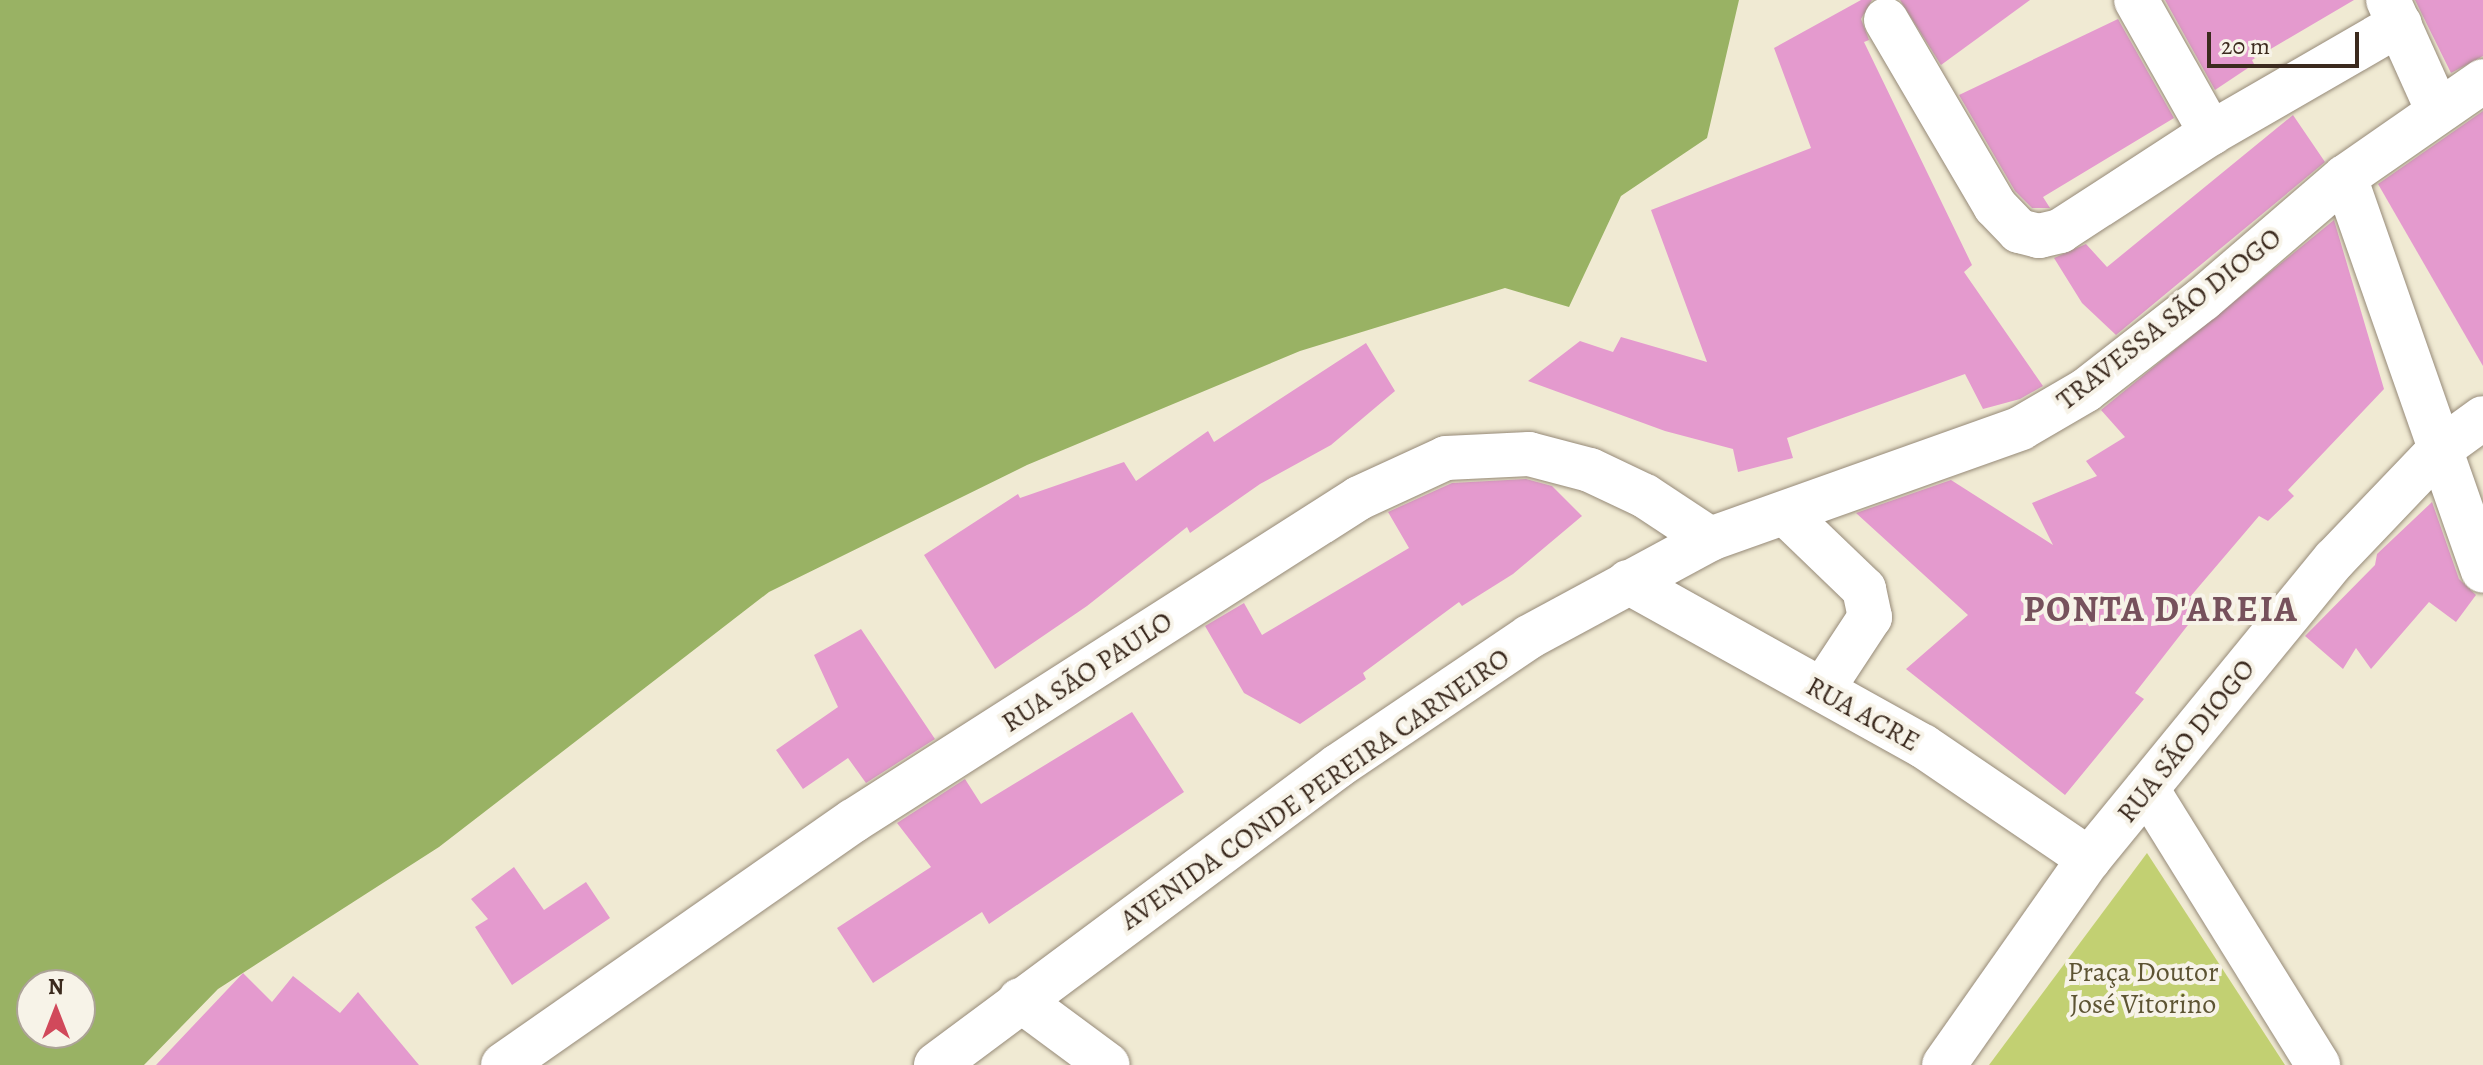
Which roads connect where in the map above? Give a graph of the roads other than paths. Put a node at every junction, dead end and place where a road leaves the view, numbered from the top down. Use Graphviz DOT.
graph roads {
  1 [pos="2136,0"];
  2 [pos="2394,12"];
  3 [pos="1886,20"];
  4 [pos="2483,81"];
  5 [pos="2437,109"];
  6 [pos="2211,133"];
  7 [pos="2345,177"];
  8 [pos="2483,418"];
  9 [pos="2439,450"];
  10 [pos="1787,515"];
  11 [pos="1710,539"];
  12 [pos="2483,571"];
  13 [pos="1628,582"];
  14 [pos="1822,690"];
  15 [pos="2147,789"];
  16 [pos="2089,859"];
  17 [pos="1020,1000"];
  18 [pos="503,1065"];
  19 [pos="936,1065"];
  20 [pos="1108,1065"];
  21 [pos="1944,1065"];
  22 [pos="2318,1065"];
  1 -- 6 [label="street"];
  2 -- 5 [label="street"];
  2 -- 6 [label="street"];
  3 -- 6 [label="street"];
  4 -- 5 [label="street, TRAVESSA SÃO DIOGO"];
  5 -- 7 [label="street, TRAVESSA SÃO DIOGO"];
  7 -- 9 [label="street"];
  7 -- 10 [label="street, TRAVESSA SÃO DIOGO"];
  8 -- 9 [label="street, RUA SÃO DIOGO"];
  9 -- 12 [label="street"];
  9 -- 15 [label="street, RUA SÃO DIOGO"];
  10 -- 11 [label="street, TRAVESSA SÃO DIOGO"];
  10 -- 14 [label="street"];
  11 -- 13 [label="street, AVENIDA CONDE PEREIRA CARNEIRO"];
  11 -- 18 [label="street, RUA SÃO PAULO"];
  13 -- 14 [label="street, RUA ACRE"];
  13 -- 17 [label="street, AVENIDA CONDE PEREIRA CARNEIRO"];
  14 -- 16 [label="street, RUA ACRE"];
  15 -- 16 [label="street, RUA SÃO DIOGO"];
  15 -- 22 [label="street"];
  16 -- 21 [label="street, RUA SÃO DIOGO"];
  17 -- 19 [label="street, AVENIDA CONDE PEREIRA CARNEIRO"];
  17 -- 20 [label="street"];
}
